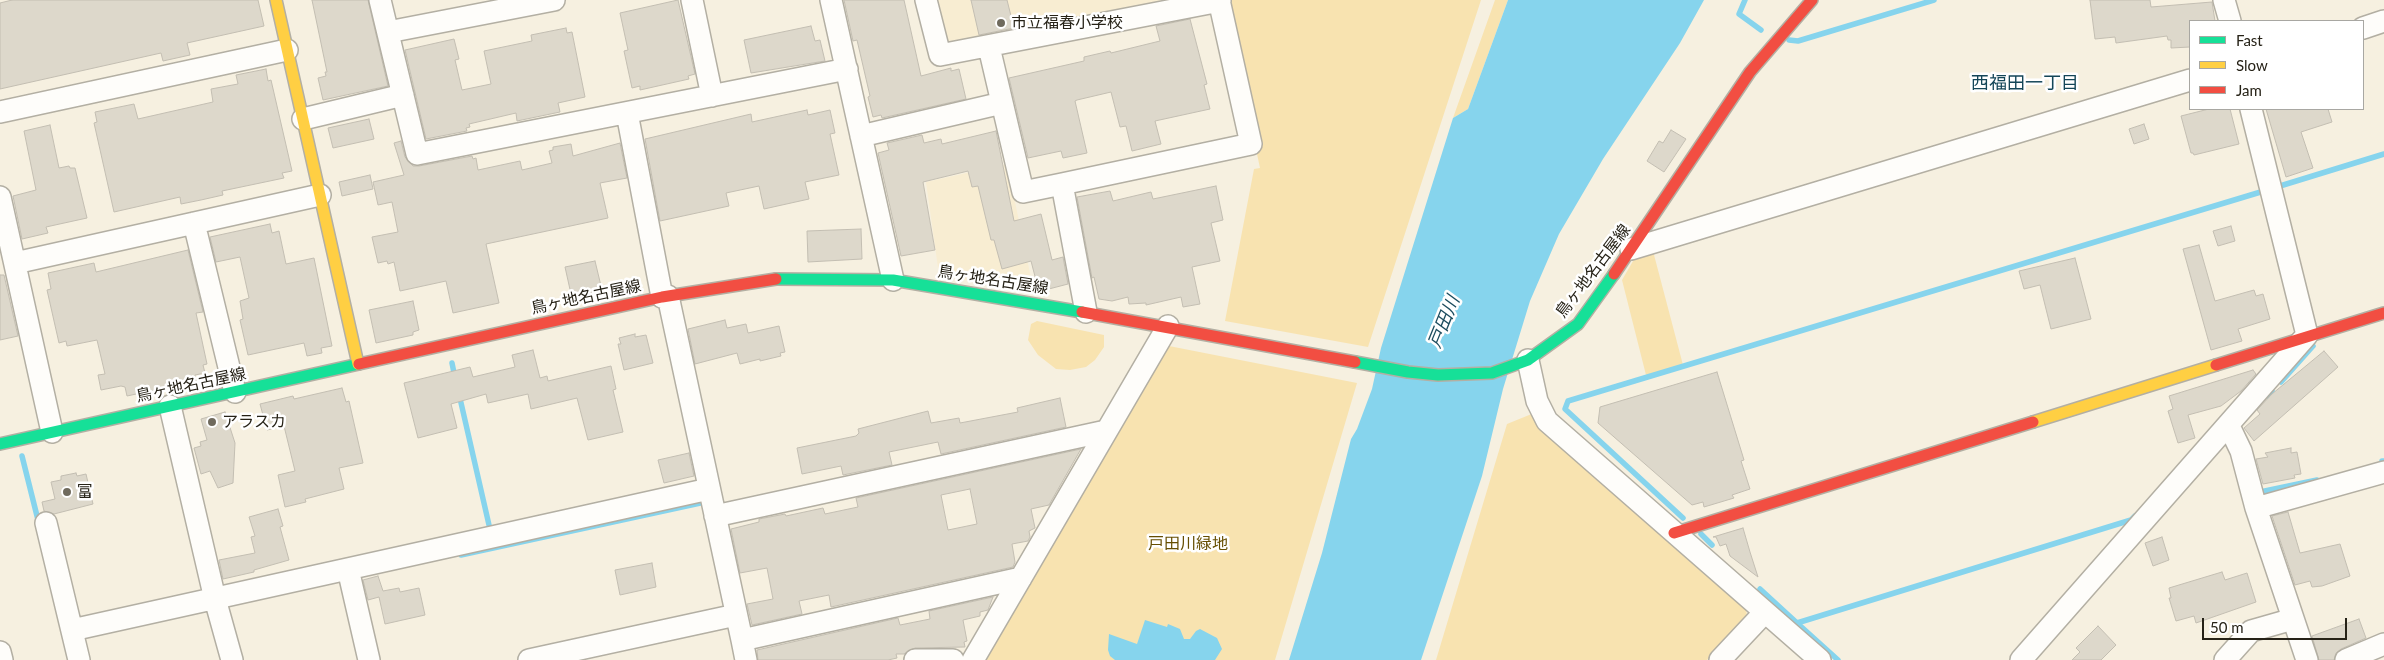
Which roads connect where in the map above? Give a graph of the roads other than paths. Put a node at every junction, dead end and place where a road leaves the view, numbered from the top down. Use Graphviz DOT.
graph roads {
  1 [pos="276,0"];
  2 [pos="380,0"];
  3 [pos="554,0"];
  4 [pos="692,0"];
  5 [pos="831,0"];
  6 [pos="926,0"];
  7 [pos="1812,0"];
  8 [pos="2224,0"];
  9 [pos="1220,1"];
  10 [pos="2230,20"];
  11 [pos="2384,22"];
  12 [pos="2364,28"];
  13 [pos="388,32"];
  14 [pos="989,48"];
  15 [pos="287,50"];
  16 [pos="846,69"];
  17 [pos="2189,80"];
  18 [pos="403,96"];
  19 [pos="712,96"];
  20 [pos="1002,103"];
  21 [pos="2251,110"];
  22 [pos="0,112"];
  23 [pos="627,113"];
  24 [pos="303,119"];
  25 [pos="861,136"];
  26 [pos="1062,184"];
  27 [pos="320,195"];
  28 [pos="0,197"];
  29 [pos="194,223"];
  30 [pos="1631,249"];
  31 [pos="14,263"];
  32 [pos="893,280"];
  33 [pos="665,297"];
  34 [pos="1086,312"];
  35 [pos="2384,313"];
  36 [pos="1168,326"];
  37 [pos="2307,335"];
  38 [pos="1528,360"];
  39 [pos="358,364"];
  40 [pos="235,392"];
  41 [pos="170,406"];
  42 [pos="2229,426"];
  43 [pos="1106,431"];
  44 [pos="52,432"];
  45 [pos="0,444"];
  46 [pos="2384,472"];
  47 [pos="709,489"];
  48 [pos="2256,508"];
  49 [pos="715,516"];
  50 [pos="46,523"];
  51 [pos="1674,533"];
  52 [pos="348,569"];
  53 [pos="1021,578"];
  54 [pos="215,599"];
  55 [pos="1765,612"];
  56 [pos="736,614"];
  57 [pos="2293,619"];
  58 [pos="72,630"];
  59 [pos="2384,644"];
  60 [pos="744,650"];
  61 [pos="0,652"];
  62 [pos="2,660"];
  63 [pos="79,660"];
  64 [pos="232,660"];
  65 [pos="369,660"];
  66 [pos="529,660"];
  67 [pos="915,660"];
  68 [pos="953,660"];
  69 [pos="973,660"];
  70 [pos="1720,660"];
  71 [pos="1820,660"];
  72 [pos="2021,660"];
  73 [pos="2225,660"];
  74 [pos="2307,660"];
  75 [pos="2346,660"];
  1 -- 15 [label="main road"];
  2 -- 13 [label="street"];
  3 -- 13 [label="street"];
  4 -- 19 [label="street"];
  5 -- 16 [label="street"];
  6 -- 14 [label="street"];
  7 -- 30 [label="main road, 鳥ヶ地名古屋線"];
  8 -- 10 [label="street"];
  9 -- 14 [label="street"];
  9 -- 26 [label="street"];
  11 -- 12 [label="street"];
  13 -- 18 [label="street"];
  14 -- 20 [label="street"];
  15 -- 22 [label="street"];
  15 -- 24 [label="main road"];
  16 -- 19 [label="street"];
  16 -- 25 [label="street"];
  17 -- 30 [label="street"];
  18 -- 23 [label="street"];
  18 -- 24 [label="street"];
  19 -- 23 [label="street"];
  20 -- 25 [label="street"];
  20 -- 26 [label="street"];
  21 -- 37 [label="street"];
  23 -- 33 [label="street"];
  24 -- 27 [label="main road"];
  25 -- 32 [label="street"];
  26 -- 34 [label="street"];
  27 -- 29 [label="street"];
  27 -- 39 [label="main road"];
  28 -- 31 [label="street"];
  29 -- 31 [label="street"];
  29 -- 40 [label="street"];
  30 -- 38 [label="main road, 鳥ヶ地名古屋線"];
  31 -- 44 [label="street"];
  32 -- 33 [label="main road, 鳥ヶ地名古屋線"];
  32 -- 34 [label="main road, 鳥ヶ地名古屋線"];
  33 -- 39 [label="main road, 鳥ヶ地名古屋線"];
  33 -- 47 [label="street"];
  34 -- 36 [label="main road, 鳥ヶ地名古屋線"];
  35 -- 37 [label="main road"];
  36 -- 38 [label="main road, 鳥ヶ地名古屋線"];
  36 -- 43 [label="street"];
  37 -- 42 [label="street"];
  37 -- 51 [label="main road"];
  38 -- 51 [label="street"];
  39 -- 40 [label="main road, 鳥ヶ地名古屋線"];
  40 -- 41 [label="main road, 鳥ヶ地名古屋線"];
  41 -- 44 [label="main road, 鳥ヶ地名古屋線"];
  41 -- 54 [label="street"];
  42 -- 48 [label="street"];
  42 -- 72 [label="street"];
  43 -- 49 [label="street"];
  43 -- 53 [label="street"];
  44 -- 45 [label="main road, 鳥ヶ地名古屋線"];
  46 -- 48 [label="street"];
  47 -- 49 [label="street"];
  47 -- 52 [label="street"];
  48 -- 57 [label="street"];
  49 -- 56 [label="street"];
  50 -- 58 [label="street"];
  51 -- 55 [label="street"];
  52 -- 54 [label="street"];
  52 -- 65 [label="street"];
  53 -- 60 [label="street"];
  53 -- 69 [label="street"];
  54 -- 58 [label="street"];
  54 -- 64 [label="street"];
  55 -- 70 [label="street"];
  55 -- 71 [label="street"];
  56 -- 60 [label="street"];
  56 -- 66 [label="street"];
  57 -- 73 [label="street"];
  57 -- 74 [label="street"];
  58 -- 63 [label="street"];
  59 -- 75 [label="street"];
  61 -- 62 [label="street"];
  67 -- 68 [label="street"];
}
